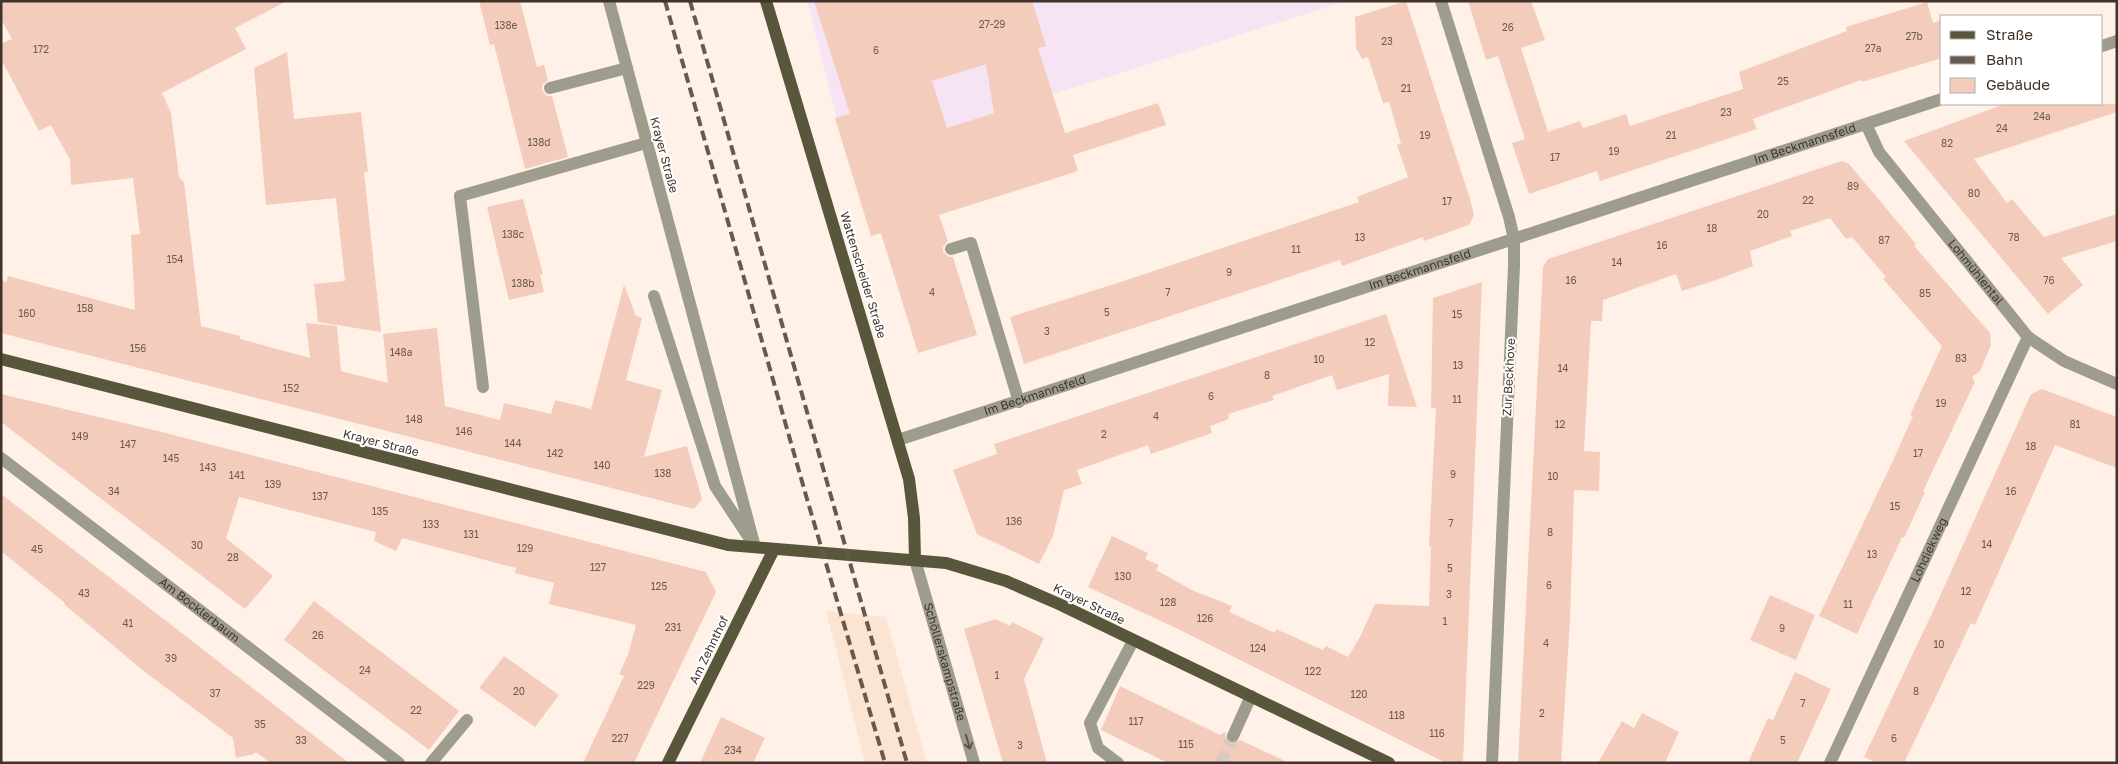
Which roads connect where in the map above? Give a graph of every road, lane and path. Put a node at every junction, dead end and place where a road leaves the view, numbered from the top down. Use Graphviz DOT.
graph roads {
  1 [pos="609,1"];
  2 [pos="766,1"];
  3 [pos="1441,1"];
  4 [pos="2117,41"];
  5 [pos="2103,46"];
  6 [pos="626,68"];
  7 [pos="550,88"];
  8 [pos="1940,100"];
  9 [pos="1866,124"];
  10 [pos="646,143"];
  11 [pos="1514,240"];
  12 [pos="951,249"];
  13 [pos="654,296"];
  14 [pos="2028,337"];
  15 [pos="1,359"];
  16 [pos="2117,384"];
  17 [pos="483,387"];
  18 [pos="1020,402"];
  19 [pos="898,440"];
  20 [pos="1,458"];
  21 [pos="755,547"];
  22 [pos="774,548"];
  23 [pos="916,560"];
  24 [pos="1133,641"];
  25 [pos="1251,696"];
  26 [pos="466,720"];
  27 [pos="1233,736"];
  28 [pos="399,763"];
  29 [pos="431,763"];
  30 [pos="668,763"];
  31 [pos="974,763"];
  32 [pos="1118,763"];
  33 [pos="1389,763"];
  34 [pos="1492,763"];
  35 [pos="1830,763"];
  1 -- 6 [label="street, Krayer Straße"];
  2 -- 19 [label="main road, Wattenscheider Straße"];
  3 -- 11 [label="street, Zur Beckhove"];
  4 -- 5 [label="street"];
  6 -- 7 [label="street"];
  6 -- 10 [label="street, Krayer Straße"];
  8 -- 9 [label="street, Im Beckmannsfeld"];
  9 -- 11 [label="street, Im Beckmannsfeld"];
  9 -- 14 [label="street, Lohmühlental"];
  10 -- 17 [label="street"];
  10 -- 21 [label="street, Krayer Straße"];
  11 -- 18 [label="street, Im Beckmannsfeld"];
  11 -- 34 [label="street, Zur Beckhove"];
  12 -- 18 [label="street"];
  13 -- 21 [label="street"];
  14 -- 16 [label="street, Lohmühlental"];
  14 -- 35 [label="street, Lohdiekweg"];
  15 -- 21 [label="main road, Krayer Straße"];
  18 -- 19 [label="street, Im Beckmannsfeld"];
  19 -- 23 [label="main road, Wattenscheider Straße"];
  20 -- 28 [label="street, Am Bocklerbaum"];
  21 -- 22 [label="main road, Krayer Straße"];
  22 -- 23 [label="main road, Krayer Straße"];
  22 -- 30 [label="main road, Am Zehnthof"];
  23 -- 24 [label="main road, Krayer Straße"];
  23 -- 31 [label="street, Schöllerskampstraße, one-way"];
  24 -- 25 [label="main road, Krayer Straße"];
  24 -- 32 [label="street"];
  25 -- 27 [label="street"];
  25 -- 33 [label="main road, Krayer Straße"];
  26 -- 29 [label="street"];
}
